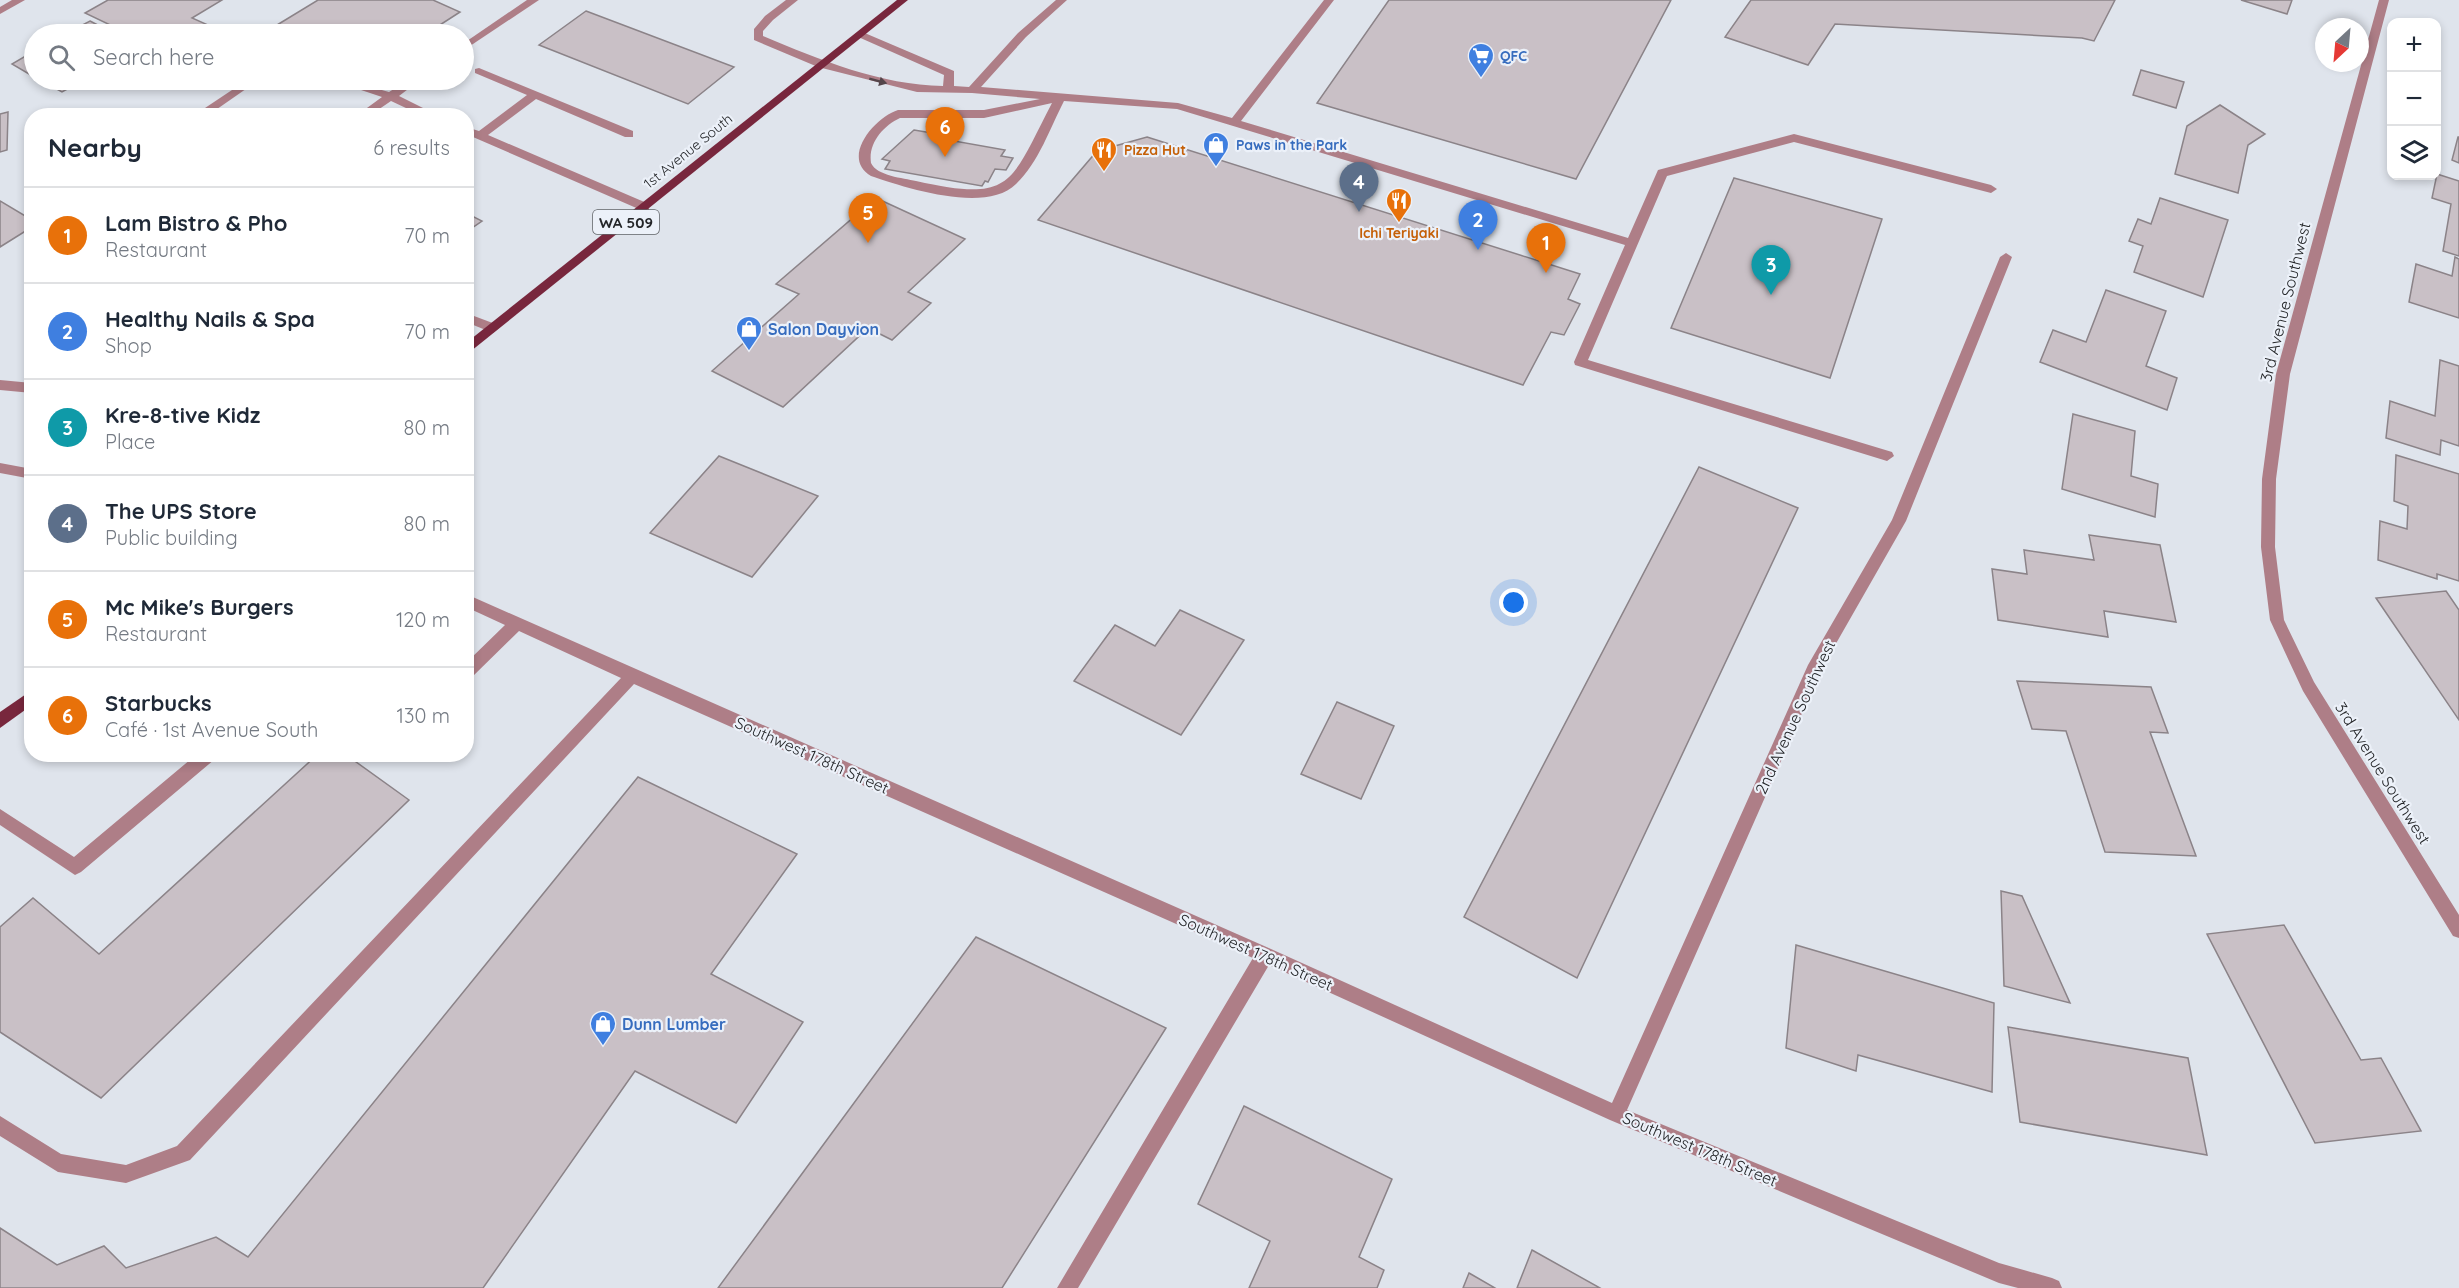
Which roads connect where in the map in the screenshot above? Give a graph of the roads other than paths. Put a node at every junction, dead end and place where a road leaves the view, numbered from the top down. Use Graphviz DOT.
graph roads {
  1 [pos="20,0"];
  2 [pos="534,0"];
  3 [pos="793,0"];
  4 [pos="903,0"];
  5 [pos="1062,0"];
  6 [pos="1329,0"];
  7 [pos="2384,0"];
  8 [pos="0,11"];
  9 [pos="860,34"];
  10 [pos="474,40"];
  11 [pos="822,65"];
  12 [pos="479,70"];
  13 [pos="948,88"];
  14 [pos="238,90"];
  15 [pos="370,90"];
  16 [pos="399,90"];
  17 [pos="972,90"];
  18 [pos="536,94"];
  19 [pos="390,96"];
  20 [pos="1060,98"];
  21 [pos="210,108"];
  22 [pos="373,108"];
  23 [pos="416,108"];
  24 [pos="1234,123"];
  25 [pos="474,133"];
  26 [pos="629,134"];
  27 [pos="480,136"];
  28 [pos="1991,189"];
  29 [pos="645,207"];
  30 [pos="1631,243"];
  31 [pos="2006,257"];
  32 [pos="474,320"];
  33 [pos="493,328"];
  34 [pos="474,343"];
  35 [pos="0,385"];
  36 [pos="24,387"];
  37 [pos="1887,456"];
  38 [pos="0,468"];
  39 [pos="24,471"];
  40 [pos="474,604"];
  41 [pos="517,623"];
  42 [pos="474,665"];
  43 [pos="632,676"];
  44 [pos="24,702"];
  45 [pos="0,721"];
  46 [pos="199,762"];
  47 [pos="0,816"];
  48 [pos="2459,930"];
  49 [pos="1265,955"];
  50 [pos="1616,1114"];
  51 [pos="0,1125"];
  52 [pos="1067,1288"];
  53 [pos="2052,1288"];
  1 -- 8 [label="street"];
  2 -- 10 [label="street"];
  3 -- 11 [label="street"];
  4 -- 9 [label="main road, 1st Avenue South / WA 509"];
  5 -- 17 [label="street"];
  6 -- 24 [label="street"];
  7 -- 48 [label="street, 3rd Avenue Southwest"];
  9 -- 11 [label="main road, 1st Avenue South / WA 509"];
  9 -- 13 [label="street"];
  11 -- 13 [label="street, one-way"];
  11 -- 29 [label="main road, 1st Avenue South / WA 509"];
  12 -- 18 [label="street"];
  13 -- 17 [label="street"];
  14 -- 21 [label="street"];
  15 -- 19 [label="street"];
  16 -- 19 [label="street"];
  17 -- 20 [label="street"];
  18 -- 26 [label="street"];
  18 -- 27 [label="street"];
  19 -- 22 [label="street"];
  19 -- 23 [label="street"];
  20 -- 20 [label="street"];
  20 -- 24 [label="street"];
  24 -- 30 [label="street"];
  25 -- 27 [label="street"];
  27 -- 29 [label="street"];
  28 -- 30 [label="street"];
  29 -- 33 [label="main road, 1st Avenue South / WA 509"];
  30 -- 37 [label="street"];
  31 -- 50 [label="street, 2nd Avenue Southwest"];
  32 -- 33 [label="street"];
  33 -- 34 [label="main road, 1st Avenue South / WA 509"];
  35 -- 36 [label="street"];
  38 -- 39 [label="street"];
  40 -- 41 [label="street, Southwest 178th Street"];
  41 -- 42 [label="street"];
  41 -- 43 [label="street, Southwest 178th Street"];
  43 -- 49 [label="street, Southwest 178th Street"];
  43 -- 51 [label="street"];
  44 -- 45 [label="main road"];
  46 -- 47 [label="street"];
  49 -- 50 [label="street, Southwest 178th Street"];
  49 -- 52 [label="street"];
  50 -- 53 [label="street, Southwest 178th Street"];
}
